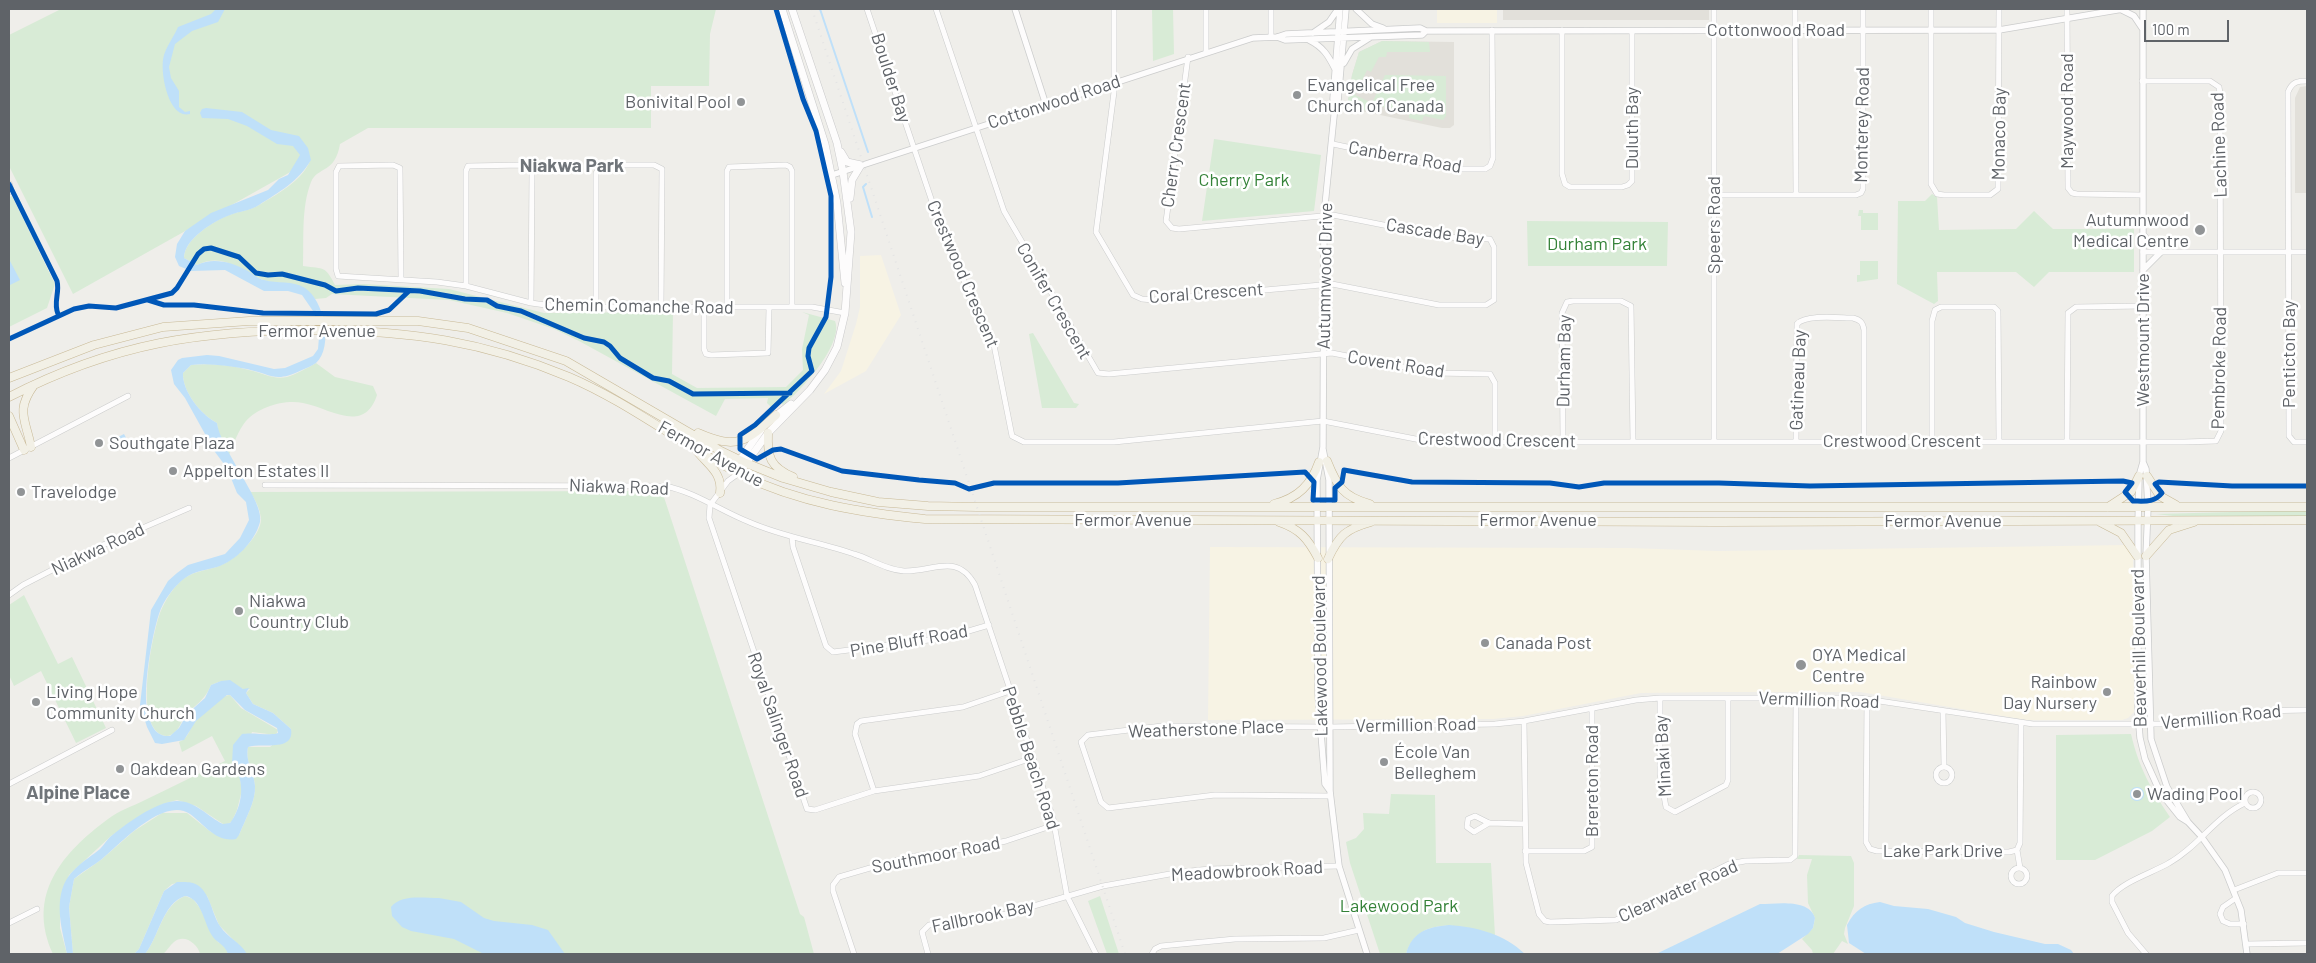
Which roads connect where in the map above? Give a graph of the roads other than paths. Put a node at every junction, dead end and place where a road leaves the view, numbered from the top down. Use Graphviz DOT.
graph roads {
  1 [pos="782,9"];
  2 [pos="792,9"];
  3 [pos="868,9"];
  4 [pos="936,9"];
  5 [pos="1015,9"];
  6 [pos="1114,9"];
  7 [pos="1206,9"];
  8 [pos="1271,9"];
  9 [pos="1339,9"];
  10 [pos="1346,9"];
  11 [pos="1356,9"];
  12 [pos="1714,9"];
  13 [pos="1796,9"];
  14 [pos="1863,9"];
  15 [pos="1931,9"];
  16 [pos="1999,9"];
  17 [pos="2067,9"];
  18 [pos="2122,9"];
  19 [pos="2143,9"];
  20 [pos="2067,19"];
  21 [pos="1387,29"];
  22 [pos="2142,29"];
  23 [pos="1492,30"];
  24 [pos="1562,30"];
  25 [pos="1714,30"];
  26 [pos="1796,30"];
  27 [pos="1863,30"];
  28 [pos="1931,30"];
  29 [pos="1999,30"];
  30 [pos="1426,31"];
  31 [pos="1632,31"];
  32 [pos="1313,33"];
  33 [pos="1341,34"];
  34 [pos="1373,36"];
  35 [pos="1274,37"];
  36 [pos="1307,39"];
  37 [pos="1206,52"];
  38 [pos="1188,57"];
  39 [pos="1342,67"];
  40 [pos="1335,70"];
  41 [pos="2142,81"];
  42 [pos="2307,81"];
  43 [pos="1115,82"];
  44 [pos="1046,105"];
  45 [pos="1335,106"];
  46 [pos="976,128"];
  47 [pos="837,143"];
  48 [pos="1332,144"];
  49 [pos="914,148"];
  50 [pos="861,165"];
  51 [pos="843,172"];
  52 [pos="832,175"];
  53 [pos="9,184"];
  54 [pos="11,191"];
  55 [pos="1714,195"];
  56 [pos="1796,195"];
  57 [pos="2142,195"];
  58 [pos="849,209"];
  59 [pos="1324,215"];
  60 [pos="2143,234"];
  61 [pos="2143,252"];
  62 [pos="2162,252"];
  63 [pos="2220,252"];
  64 [pos="2288,252"];
  65 [pos="2307,252"];
  66 [pos="2143,270"];
  67 [pos="401,278"];
  68 [pos="1322,284"];
  69 [pos="466,286"];
  70 [pos="846,298"];
  71 [pos="531,303"];
  72 [pos="661,306"];
  73 [pos="2143,306"];
  74 [pos="596,307"];
  75 [pos="704,307"];
  76 [pos="727,307"];
  77 [pos="792,307"];
  78 [pos="769,308"];
  79 [pos="845,313"];
  80 [pos="1323,353"];
  81 [pos="23,372"];
  82 [pos="9,378"];
  83 [pos="35,384"];
  84 [pos="9,385"];
  85 [pos="808,392"];
  86 [pos="128,396"];
  87 [pos="9,397"];
  88 [pos="9,416"];
  89 [pos="776,416"];
  90 [pos="671,422"];
  91 [pos="1323,422"];
  92 [pos="11,426"];
  93 [pos="768,433"];
  94 [pos="1563,441"];
  95 [pos="1633,441"];
  96 [pos="1714,441"];
  97 [pos="1796,441"];
  98 [pos="1864,441"];
  99 [pos="1932,441"];
  100 [pos="1999,441"];
  101 [pos="2067,441"];
  102 [pos="1494,442"];
  103 [pos="2143,442"];
  104 [pos="2307,442"];
  105 [pos="692,446"];
  106 [pos="27,448"];
  107 [pos="9,458"];
  108 [pos="1323,461"];
  109 [pos="742,462"];
  110 [pos="736,471"];
  111 [pos="2143,476"];
  112 [pos="265,485"];
  113 [pos="811,486"];
  114 [pos="720,493"];
  115 [pos="710,505"];
  116 [pos="1260,507"];
  117 [pos="1317,507"];
  118 [pos="1329,507"];
  119 [pos="1382,507"];
  120 [pos="2108,507"];
  121 [pos="2139,507"];
  122 [pos="2148,507"];
  123 [pos="2180,507"];
  124 [pos="2307,507"];
  125 [pos="189,508"];
  126 [pos="1317,519"];
  127 [pos="1329,519"];
  128 [pos="1379,519"];
  129 [pos="2138,519"];
  130 [pos="2147,519"];
  131 [pos="1270,520"];
  132 [pos="2096,520"];
  133 [pos="2207,520"];
  134 [pos="2307,520"];
  135 [pos="792,537"];
  136 [pos="2138,556"];
  137 [pos="2146,556"];
  138 [pos="1318,558"];
  139 [pos="1328,559"];
  140 [pos="957,567"];
  141 [pos="9,595"];
  142 [pos="989,625"];
  143 [pos="1318,629"];
  144 [pos="1329,629"];
  145 [pos="1010,692"];
  146 [pos="1660,698"];
  147 [pos="1728,698"];
  148 [pos="1796,698"];
  149 [pos="1867,699"];
  150 [pos="1592,708"];
  151 [pos="2307,710"];
  152 [pos="1944,712"];
  153 [pos="1524,721"];
  154 [pos="2021,724"];
  155 [pos="2139,724"];
  156 [pos="2149,724"];
  157 [pos="1319,727"];
  158 [pos="1330,727"];
  159 [pos="112,730"];
  160 [pos="1032,758"];
  161 [pos="1944,766"];
  162 [pos="9,784"];
  163 [pos="874,791"];
  164 [pos="1330,794"];
  165 [pos="2245,803"];
  166 [pos="2188,822"];
  167 [pos="1489,823"];
  168 [pos="1525,824"];
  169 [pos="1054,825"];
  170 [pos="2201,836"];
  171 [pos="2017,850"];
  172 [pos="1525,851"];
  173 [pos="1339,866"];
  174 [pos="2020,868"];
  175 [pos="2307,873"];
  176 [pos="2234,890"];
  177 [pos="1067,896"];
  178 [pos="2236,898"];
  179 [pos="36,908"];
  180 [pos="9,923"];
  181 [pos="2244,924"];
  182 [pos="1359,930"];
  183 [pos="2307,943"];
  184 [pos="2247,944"];
  185 [pos="854,954"];
  186 [pos="928,954"];
  187 [pos="1096,954"];
  188 [pos="1152,954"];
  189 [pos="1367,954"];
  190 [pos="2146,954"];
  191 [pos="2248,954"];
  1 -- 52 [label="main road"];
  2 -- 47 [label="main road"];
  3 -- 49 [label="street, Boulder Bay"];
  4 -- 46 [label="street"];
  5 -- 44 [label="street"];
  6 -- 43 [label="street, Coral Crescent"];
  7 -- 37 [label="street"];
  8 -- 35 [label="street"];
  9 -- 32 [label="street"];
  9 -- 33 [label="street, Autumnwood Drive"];
  10 -- 33 [label="street, Autumnwood Drive"];
  11 -- 21 [label="street"];
  12 -- 25 [label="street, Speers Road"];
  13 -- 26 [label="street"];
  14 -- 27 [label="street, Monterey Road"];
  15 -- 28 [label="street"];
  16 -- 29 [label="street"];
  17 -- 20 [label="street"];
  18 -- 20 [label="street, Cottonwood Road"];
  18 -- 22 [label="street"];
  19 -- 22 [label="street, Westmount Drive"];
  20 -- 29 [label="street, Cottonwood Road"];
  20 -- 57 [label="street, Maywood Road"];
  21 -- 30 [label="street, Cottonwood Road"];
  21 -- 33 [label="street, Cottonwood Road"];
  22 -- 41 [label="street, Westmount Drive"];
  23 -- 24 [label="street, Cottonwood Road"];
  23 -- 30 [label="street, Cottonwood Road"];
  23 -- 48 [label="street, Canberra Road"];
  24 -- 31 [label="street, Cottonwood Road"];
  24 -- 31 [label="street, Duluth Bay"];
  25 -- 26 [label="street, Cottonwood Road"];
  25 -- 31 [label="street, Cottonwood Road"];
  25 -- 55 [label="street, Speers Road"];
  26 -- 27 [label="street, Cottonwood Road"];
  26 -- 56 [label="street"];
  27 -- 28 [label="street, Cottonwood Road"];
  27 -- 56 [label="street, Monterey Road"];
  28 -- 29 [label="street, Cottonwood Road"];
  28 -- 29 [label="street, Monaco Bay"];
  30 -- 34 [label="street, Cottonwood Road"];
  32 -- 33 [label="street, Cottonwood Road"];
  32 -- 35 [label="street, Cottonwood Road"];
  33 -- 34 [label="street, Cottonwood Road"];
  33 -- 36 [label="street, Cottonwood Road"];
  33 -- 39 [label="street, Autumnwood Drive"];
  33 -- 40 [label="street, Autumnwood Drive"];
  34 -- 39 [label="street"];
  35 -- 36 [label="street, Cottonwood Road"];
  35 -- 37 [label="street, Cottonwood Road"];
  36 -- 40 [label="street"];
  37 -- 38 [label="street, Cottonwood Road"];
  38 -- 43 [label="street, Cottonwood Road"];
  38 -- 59 [label="street, Cherry Crescent"];
  39 -- 45 [label="street, Autumnwood Drive"];
  40 -- 45 [label="street, Autumnwood Drive"];
  41 -- 57 [label="street, Westmount Drive"];
  41 -- 63 [label="street, Lachine Road"];
  42 -- 64 [label="street"];
  43 -- 44 [label="street, Cottonwood Road"];
  43 -- 68 [label="street, Coral Crescent"];
  44 -- 46 [label="street, Cottonwood Road"];
  45 -- 48 [label="street, Autumnwood Drive"];
  46 -- 49 [label="street, Cottonwood Road"];
  46 -- 80 [label="street, Conifer Crescent"];
  47 -- 50 [label="main road"];
  47 -- 51 [label="main road"];
  48 -- 59 [label="street, Autumnwood Drive"];
  49 -- 50 [label="street, Cottonwood Road"];
  49 -- 91 [label="street, Crestwood Crescent"];
  50 -- 51 [label="street, Cottonwood Road"];
  50 -- 58 [label="main road"];
  51 -- 52 [label="street, Cottonwood Road"];
  51 -- 58 [label="main road"];
  52 -- 70 [label="main road"];
  53 -- 54 [label="street"];
  55 -- 56 [label="street, Monterey Road"];
  55 -- 96 [label="street, Speers Road"];
  57 -- 60 [label="street, Westmount Drive"];
  58 -- 70 [label="main road"];
  59 -- 68 [label="street, Autumnwood Drive"];
  59 -- 68 [label="street, Cascade Bay"];
  60 -- 61 [label="street, Westmount Drive"];
  60 -- 62 [label="street"];
  61 -- 62 [label="street"];
  61 -- 66 [label="street, Westmount Drive"];
  62 -- 63 [label="street"];
  62 -- 66 [label="street"];
  63 -- 64 [label="street"];
  63 -- 103 [label="street, Pembroke Road"];
  64 -- 65 [label="street"];
  64 -- 104 [label="street, Penticton Bay"];
  66 -- 73 [label="street, Westmount Drive"];
  67 -- 67 [label="street, Chemin Comanche Road"];
  67 -- 69 [label="street, Chemin Comanche Road"];
  68 -- 80 [label="street, Autumnwood Drive"];
  69 -- 71 [label="street, Chemin Comanche Road"];
  69 -- 71 [label="street"];
  70 -- 79 [label="main road"];
  71 -- 74 [label="street, Chemin Comanche Road"];
  72 -- 74 [label="street, Chemin Comanche Road"];
  72 -- 74 [label="street"];
  72 -- 75 [label="street, Chemin Comanche Road"];
  73 -- 101 [label="street"];
  73 -- 103 [label="street, Westmount Drive"];
  75 -- 76 [label="street, Chemin Comanche Road"];
  75 -- 78 [label="street"];
  76 -- 77 [label="street"];
  76 -- 78 [label="street, Chemin Comanche Road"];
  77 -- 78 [label="street, Chemin Comanche Road"];
  77 -- 79 [label="street, Chemin Comanche Road"];
  79 -- 85 [label="main road"];
  80 -- 91 [label="street, Autumnwood Drive"];
  80 -- 102 [label="street, Covent Road"];
  81 -- 82 [label="highway, Fermor Avenue"];
  81 -- 84 [label="highway"];
  81 -- 90 [label="highway, Fermor Avenue"];
  83 -- 87 [label="highway, Fermor Avenue"];
  83 -- 105 [label="highway, Fermor Avenue"];
  83 -- 106 [label="highway"];
  85 -- 89 [label="main road"];
  85 -- 93 [label="main road"];
  86 -- 106 [label="street"];
  88 -- 92 [label="highway"];
  89 -- 90 [label="highway"];
  89 -- 109 [label="main road"];
  90 -- 109 [label="highway, Fermor Avenue"];
  91 -- 102 [label="street, Crestwood Crescent"];
  91 -- 108 [label="street, Autumnwood Drive"];
  92 -- 106 [label="highway"];
  93 -- 109 [label="main road"];
  93 -- 113 [label="highway"];
  94 -- 95 [label="street, Crestwood Crescent"];
  94 -- 95 [label="street, Durham Bay"];
  94 -- 102 [label="street, Crestwood Crescent"];
  95 -- 96 [label="street, Crestwood Crescent"];
  96 -- 97 [label="street, Crestwood Crescent"];
  97 -- 98 [label="street, Crestwood Crescent"];
  97 -- 98 [label="street, Gatineau Bay"];
  98 -- 99 [label="street, Crestwood Crescent"];
  99 -- 100 [label="street, Crestwood Crescent"];
  99 -- 100 [label="street"];
  100 -- 101 [label="street, Crestwood Crescent"];
  101 -- 103 [label="street, Crestwood Crescent"];
  103 -- 111 [label="street, Westmount Drive"];
  105 -- 110 [label="highway, Fermor Avenue"];
  105 -- 114 [label="highway"];
  106 -- 107 [label="street"];
  108 -- 116 [label="highway"];
  108 -- 117 [label="street, Autumnwood Drive"];
  108 -- 118 [label="street, Autumnwood Drive"];
  108 -- 119 [label="highway"];
  109 -- 110 [label="main road"];
  109 -- 113 [label="highway, Fermor Avenue"];
  110 -- 114 [label="street"];
  110 -- 131 [label="highway, Fermor Avenue"];
  111 -- 120 [label="highway"];
  111 -- 121 [label="street, Westmount Drive"];
  111 -- 122 [label="street, Westmount Drive"];
  111 -- 123 [label="highway"];
  112 -- 115 [label="street, Niakwa Road"];
  113 -- 116 [label="highway, Fermor Avenue"];
  114 -- 115 [label="street"];
  115 -- 135 [label="street, Niakwa Road"];
  115 -- 163 [label="street, Royal Salinger Road"];
  116 -- 117 [label="highway, Fermor Avenue"];
  117 -- 118 [label="highway, Fermor Avenue"];
  117 -- 126 [label="street, Autumnwood Drive"];
  118 -- 119 [label="highway, Fermor Avenue"];
  118 -- 127 [label="street, Autumnwood Drive"];
  119 -- 120 [label="highway, Fermor Avenue"];
  120 -- 121 [label="highway, Fermor Avenue"];
  121 -- 122 [label="highway, Fermor Avenue"];
  121 -- 129 [label="street, Westmount Drive"];
  122 -- 123 [label="highway, Fermor Avenue"];
  122 -- 130 [label="street, Westmount Drive"];
  123 -- 124 [label="highway, Fermor Avenue"];
  125 -- 141 [label="street, Niakwa Road"];
  126 -- 127 [label="highway, Fermor Avenue"];
  126 -- 131 [label="highway, Fermor Avenue"];
  126 -- 138 [label="street, Lakewood Boulevard"];
  127 -- 128 [label="highway, Fermor Avenue"];
  127 -- 139 [label="street, Lakewood Boulevard"];
  128 -- 132 [label="highway, Fermor Avenue"];
  128 -- 139 [label="highway"];
  129 -- 130 [label="highway, Fermor Avenue"];
  129 -- 132 [label="highway, Fermor Avenue"];
  129 -- 136 [label="street, Beaverhill Boulevard"];
  130 -- 133 [label="highway, Fermor Avenue"];
  130 -- 137 [label="street, Beaverhill Boulevard"];
  131 -- 138 [label="highway"];
  132 -- 136 [label="highway"];
  133 -- 134 [label="highway, Fermor Avenue"];
  133 -- 137 [label="highway"];
  135 -- 140 [label="street, Niakwa Road"];
  135 -- 142 [label="street, Pine Bluff Road"];
  136 -- 155 [label="street, Beaverhill Boulevard"];
  137 -- 156 [label="street, Beaverhill Boulevard"];
  138 -- 143 [label="street, Lakewood Boulevard"];
  139 -- 144 [label="street, Lakewood Boulevard"];
  140 -- 142 [label="street, Pebble Beach Road"];
  142 -- 145 [label="street, Pebble Beach Road"];
  143 -- 144 [label="street"];
  143 -- 157 [label="street, Lakewood Boulevard"];
  144 -- 158 [label="street, Lakewood Boulevard"];
  145 -- 160 [label="street, Pebble Beach Road"];
  145 -- 163 [label="street"];
  146 -- 147 [label="street, Vermillion Road"];
  146 -- 147 [label="street, Minaki Bay"];
  146 -- 150 [label="street, Vermillion Road"];
  147 -- 148 [label="street, Vermillion Road"];
  148 -- 149 [label="street, Vermillion Road"];
  148 -- 172 [label="street, Clearwater Road"];
  149 -- 152 [label="street, Vermillion Road"];
  149 -- 171 [label="street, Lake Park Drive"];
  150 -- 153 [label="street, Vermillion Road"];
  150 -- 172 [label="street, Brereton Road"];
  151 -- 156 [label="street, Vermillion Road"];
  152 -- 154 [label="street, Vermillion Road"];
  152 -- 161 [label="street"];
  153 -- 158 [label="street, Vermillion Road"];
  153 -- 168 [label="street, Clearwater Road"];
  154 -- 155 [label="street, Vermillion Road"];
  154 -- 171 [label="street, Lake Park Drive"];
  155 -- 156 [label="street, Vermillion Road"];
  155 -- 166 [label="street, Beaverhill Boulevard"];
  156 -- 166 [label="street, Beaverhill Boulevard"];
  157 -- 158 [label="street, Weatherstone Place"];
  157 -- 164 [label="street, Lakewood Boulevard"];
  157 -- 164 [label="street, Weatherstone Place"];
  158 -- 164 [label="street, Lakewood Boulevard"];
  159 -- 162 [label="street"];
  160 -- 163 [label="street, Royal Salinger Road"];
  160 -- 169 [label="street, Pebble Beach Road"];
  164 -- 173 [label="street, Lakewood Boulevard"];
  165 -- 170 [label="street"];
  166 -- 170 [label="street, Beaverhill Boulevard"];
  167 -- 168 [label="street"];
  168 -- 172 [label="street, Clearwater Road"];
  169 -- 177 [label="street, Pebble Beach Road"];
  169 -- 185 [label="street, Southmoor Road"];
  170 -- 176 [label="street, Beaverhill Boulevard"];
  170 -- 190 [label="street"];
  171 -- 174 [label="street, Lake Park Drive"];
  173 -- 177 [label="street, Meadowbrook Road"];
  173 -- 182 [label="street, Lakewood Boulevard"];
  175 -- 176 [label="street"];
  176 -- 178 [label="street, Beaverhill Boulevard"];
  177 -- 186 [label="street, Fallbrook Bay"];
  177 -- 187 [label="street, Pebble Beach Road"];
  178 -- 181 [label="street, Beaverhill Boulevard"];
  178 -- 181 [label="street"];
  179 -- 180 [label="street"];
  181 -- 184 [label="street, Beaverhill Boulevard"];
  182 -- 188 [label="street"];
  182 -- 189 [label="street, Lakewood Boulevard"];
  183 -- 184 [label="street"];
  184 -- 191 [label="street, Beaverhill Boulevard"];
}
